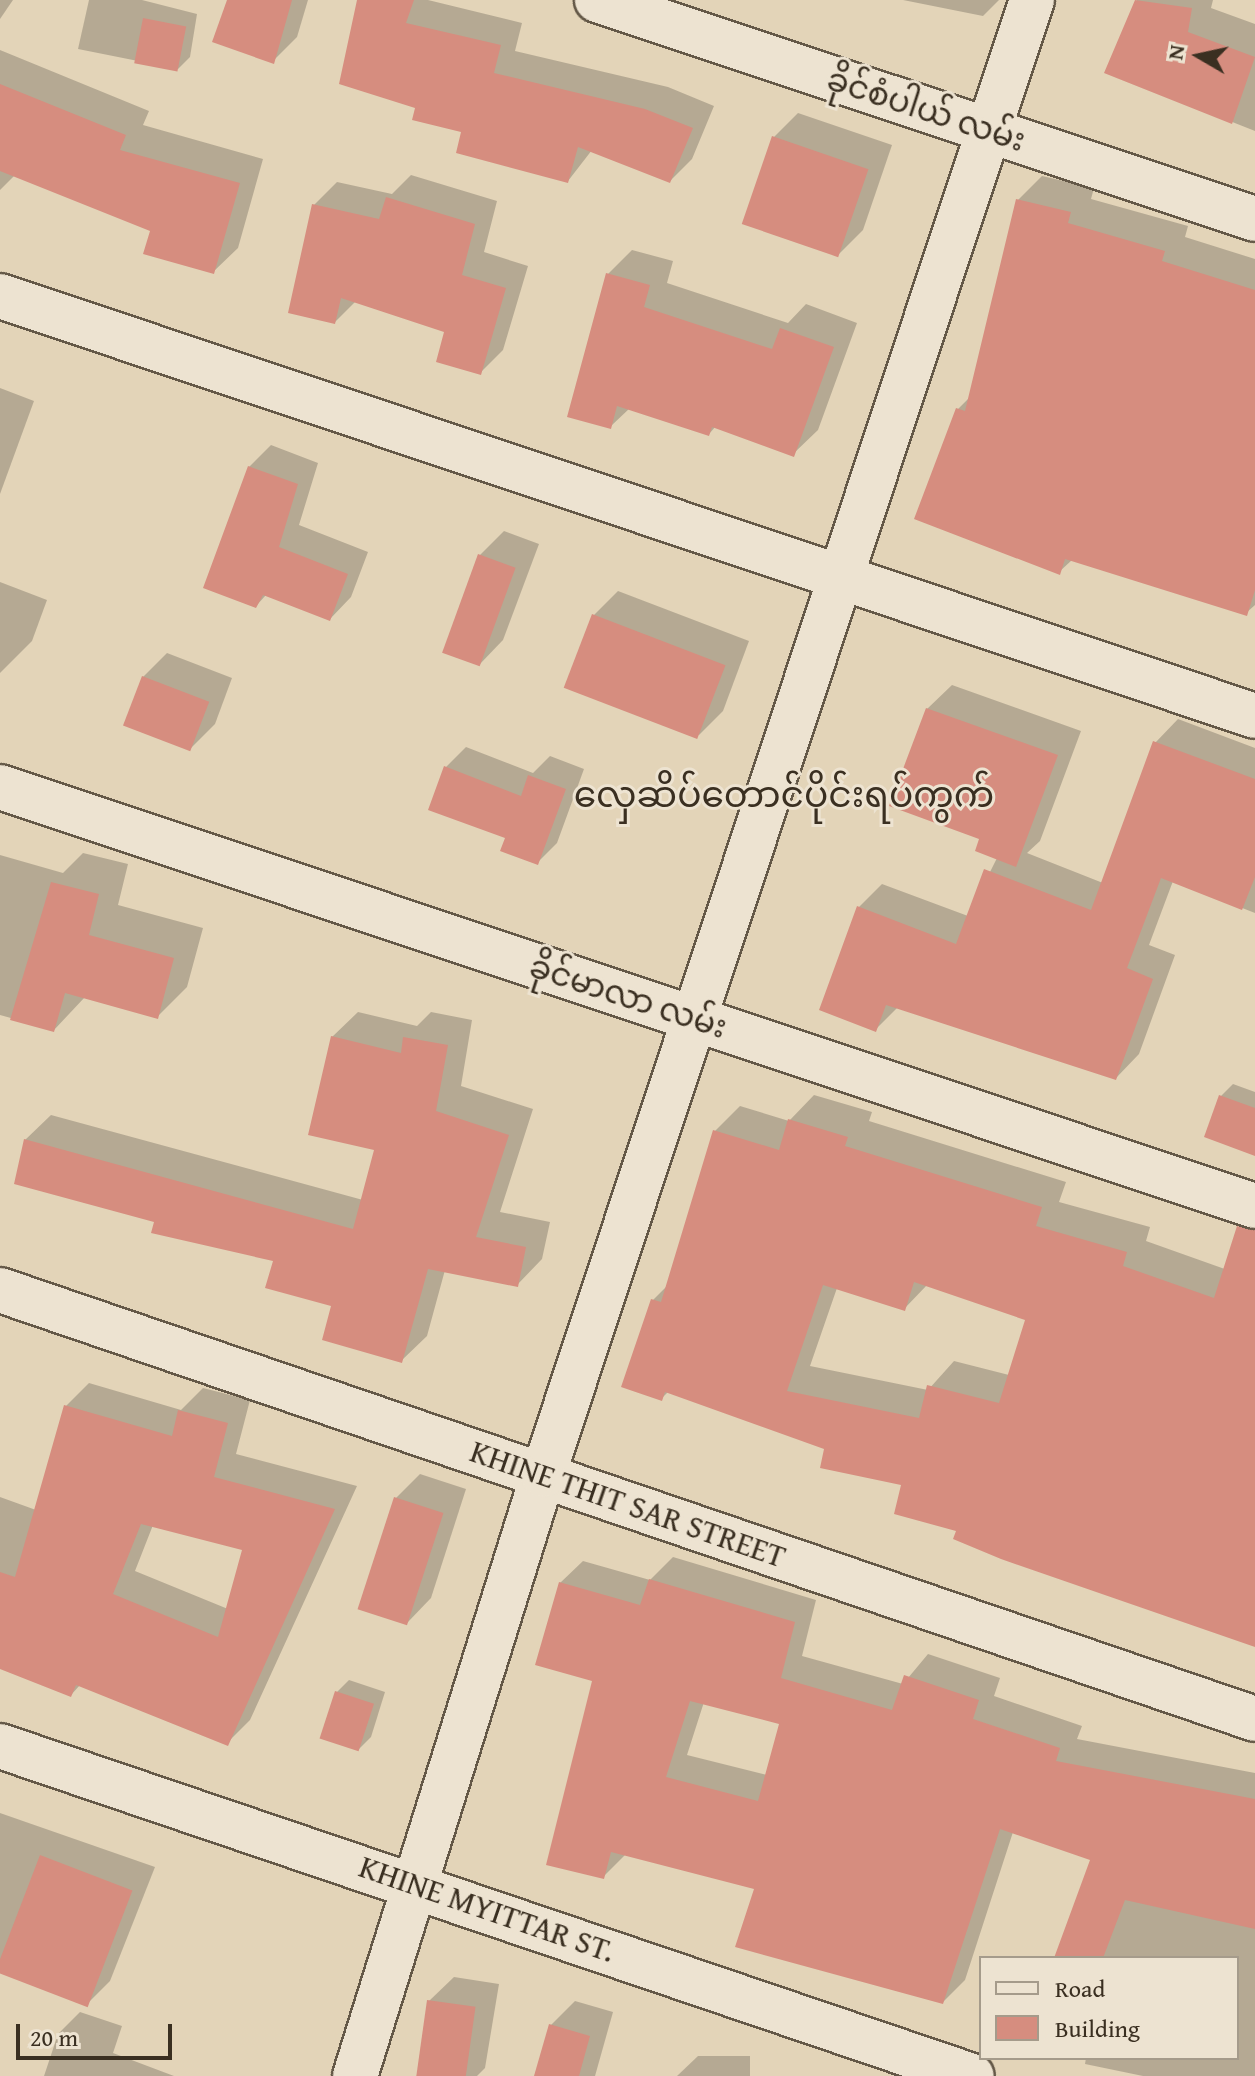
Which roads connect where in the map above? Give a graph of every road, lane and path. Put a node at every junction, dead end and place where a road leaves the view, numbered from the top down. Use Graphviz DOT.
graph roads {
  1 [pos="597,0"];
  2 [pos="1032,0"];
  3 [pos="988,130"];
  4 [pos="1255,219"];
  5 [pos="0,296"];
  6 [pos="841,578"];
  7 [pos="1255,716"];
  8 [pos="0,787"];
  9 [pos="697,1020"];
  10 [pos="1255,1206"];
  11 [pos="0,1290"];
  12 [pos="543,1475"];
  13 [pos="1255,1719"];
  14 [pos="0,1746"];
  15 [pos="412,1884"];
  16 [pos="355,2076"];
  17 [pos="972,2076"];
  1 -- 3 [label="street, ခိုင်စံပါယ် လမ်း"];
  2 -- 3 [label="street"];
  3 -- 4 [label="street, ခိုင်စံပါယ် လမ်း"];
  3 -- 6 [label="street"];
  5 -- 6 [label="street"];
  6 -- 7 [label="street"];
  6 -- 9 [label="street"];
  8 -- 9 [label="street, ခိုင်မာလာ လမ်း"];
  9 -- 10 [label="street, ခိုင်မာလာ လမ်း"];
  9 -- 12 [label="street"];
  11 -- 12 [label="street, KHINE THIT SAR STREET"];
  12 -- 13 [label="street, KHINE THIT SAR STREET"];
  12 -- 15 [label="street"];
  14 -- 15 [label="street, KHINE MYITTAR ST."];
  15 -- 16 [label="street"];
  15 -- 17 [label="street, KHINE MYITTAR ST."];
}
